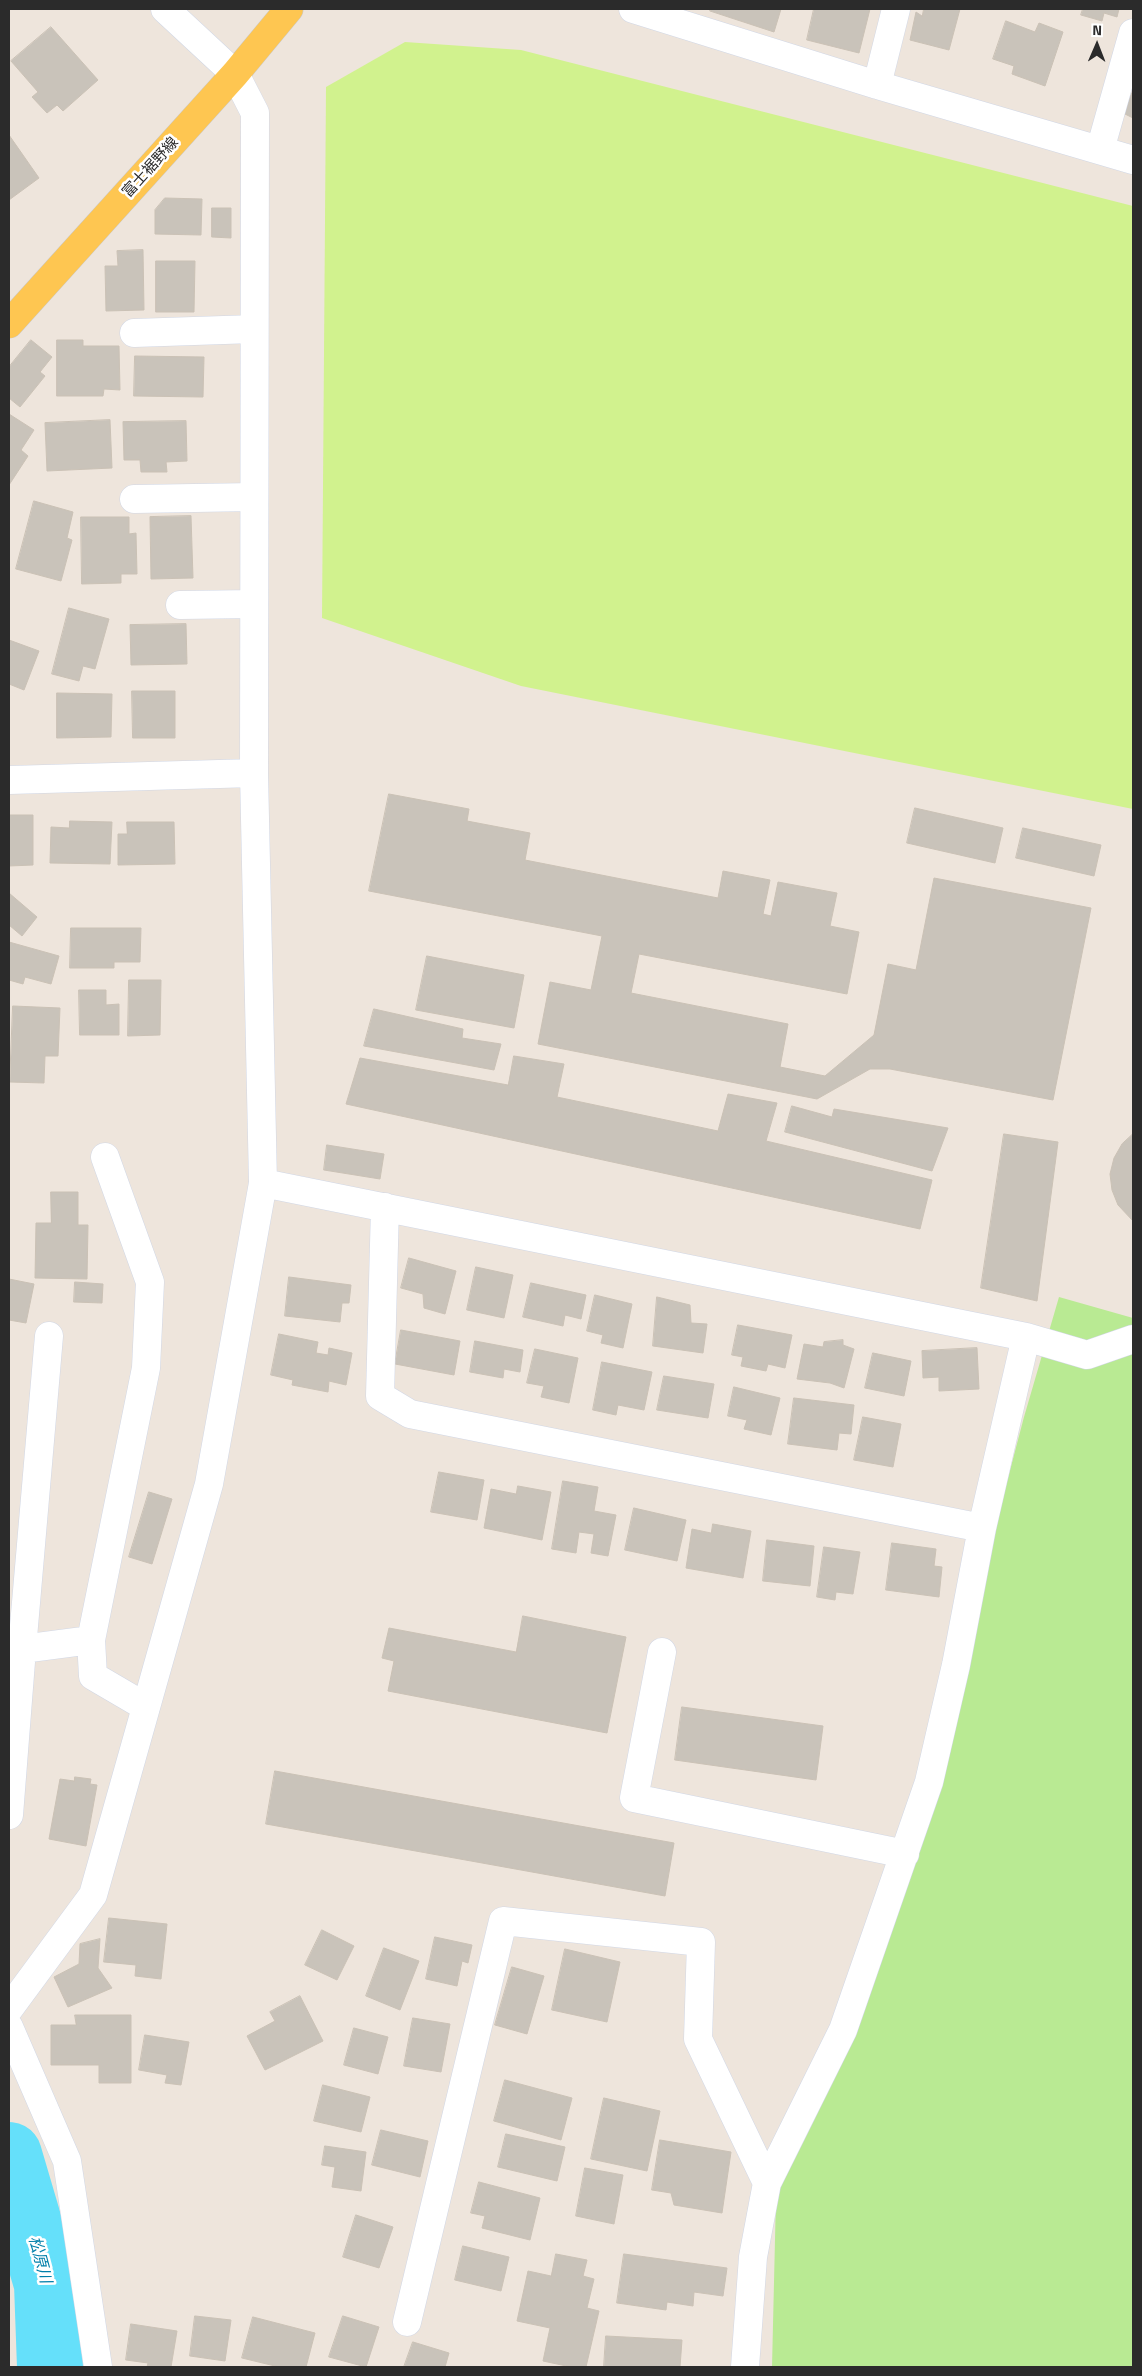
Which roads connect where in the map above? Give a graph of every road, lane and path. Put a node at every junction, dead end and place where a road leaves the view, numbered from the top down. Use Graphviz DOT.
graph roads {
  1 [pos="165,9"];
  2 [pos="289,9"];
  3 [pos="633,9"];
  4 [pos="896,9"];
  5 [pos="1133,33"];
  6 [pos="235,74"];
  7 [pos="877,85"];
  8 [pos="1100,150"];
  9 [pos="1133,160"];
  10 [pos="9,324"];
  11 [pos="254,329"];
  12 [pos="134,333"];
  13 [pos="254,496"];
  14 [pos="134,499"];
  15 [pos="254,604"];
  16 [pos="180,605"];
  17 [pos="254,773"];
  18 [pos="9,780"];
  19 [pos="105,1157"];
  20 [pos="264,1183"];
  21 [pos="385,1207"];
  22 [pos="49,1336"];
  23 [pos="1026,1337"];
  24 [pos="1133,1339"];
  25 [pos="982,1528"];
  26 [pos="91,1640"];
  27 [pos="15,1648"];
  28 [pos="662,1652"];
  29 [pos="146,1707"];
  30 [pos="9,1815"];
  31 [pos="905,1854"];
  32 [pos="9,2009"];
  33 [pos="9,2028"];
  34 [pos="767,2183"];
  35 [pos="407,2322"];
  36 [pos="98,2367"];
  37 [pos="746,2367"];
  1 -- 6 [label="street"];
  2 -- 6 [label="main road, 富士裾野線"];
  3 -- 7 [label="street"];
  4 -- 7 [label="street"];
  5 -- 8 [label="street"];
  6 -- 10 [label="main road, 富士裾野線"];
  6 -- 11 [label="street"];
  7 -- 8 [label="street"];
  8 -- 9 [label="street"];
  11 -- 12 [label="street"];
  11 -- 13 [label="street"];
  13 -- 14 [label="street"];
  13 -- 15 [label="street"];
  15 -- 16 [label="street"];
  15 -- 17 [label="street"];
  17 -- 18 [label="street"];
  17 -- 20 [label="street"];
  19 -- 26 [label="street"];
  20 -- 21 [label="street"];
  20 -- 29 [label="street"];
  21 -- 23 [label="street"];
  21 -- 25 [label="street"];
  22 -- 27 [label="street"];
  23 -- 24 [label="street"];
  23 -- 25 [label="street"];
  25 -- 31 [label="street"];
  26 -- 27 [label="street"];
  26 -- 29 [label="street"];
  27 -- 30 [label="street"];
  28 -- 31 [label="street"];
  29 -- 32 [label="street"];
  31 -- 34 [label="street"];
  33 -- 36 [label="street"];
  34 -- 35 [label="street"];
  34 -- 37 [label="street"];
}
